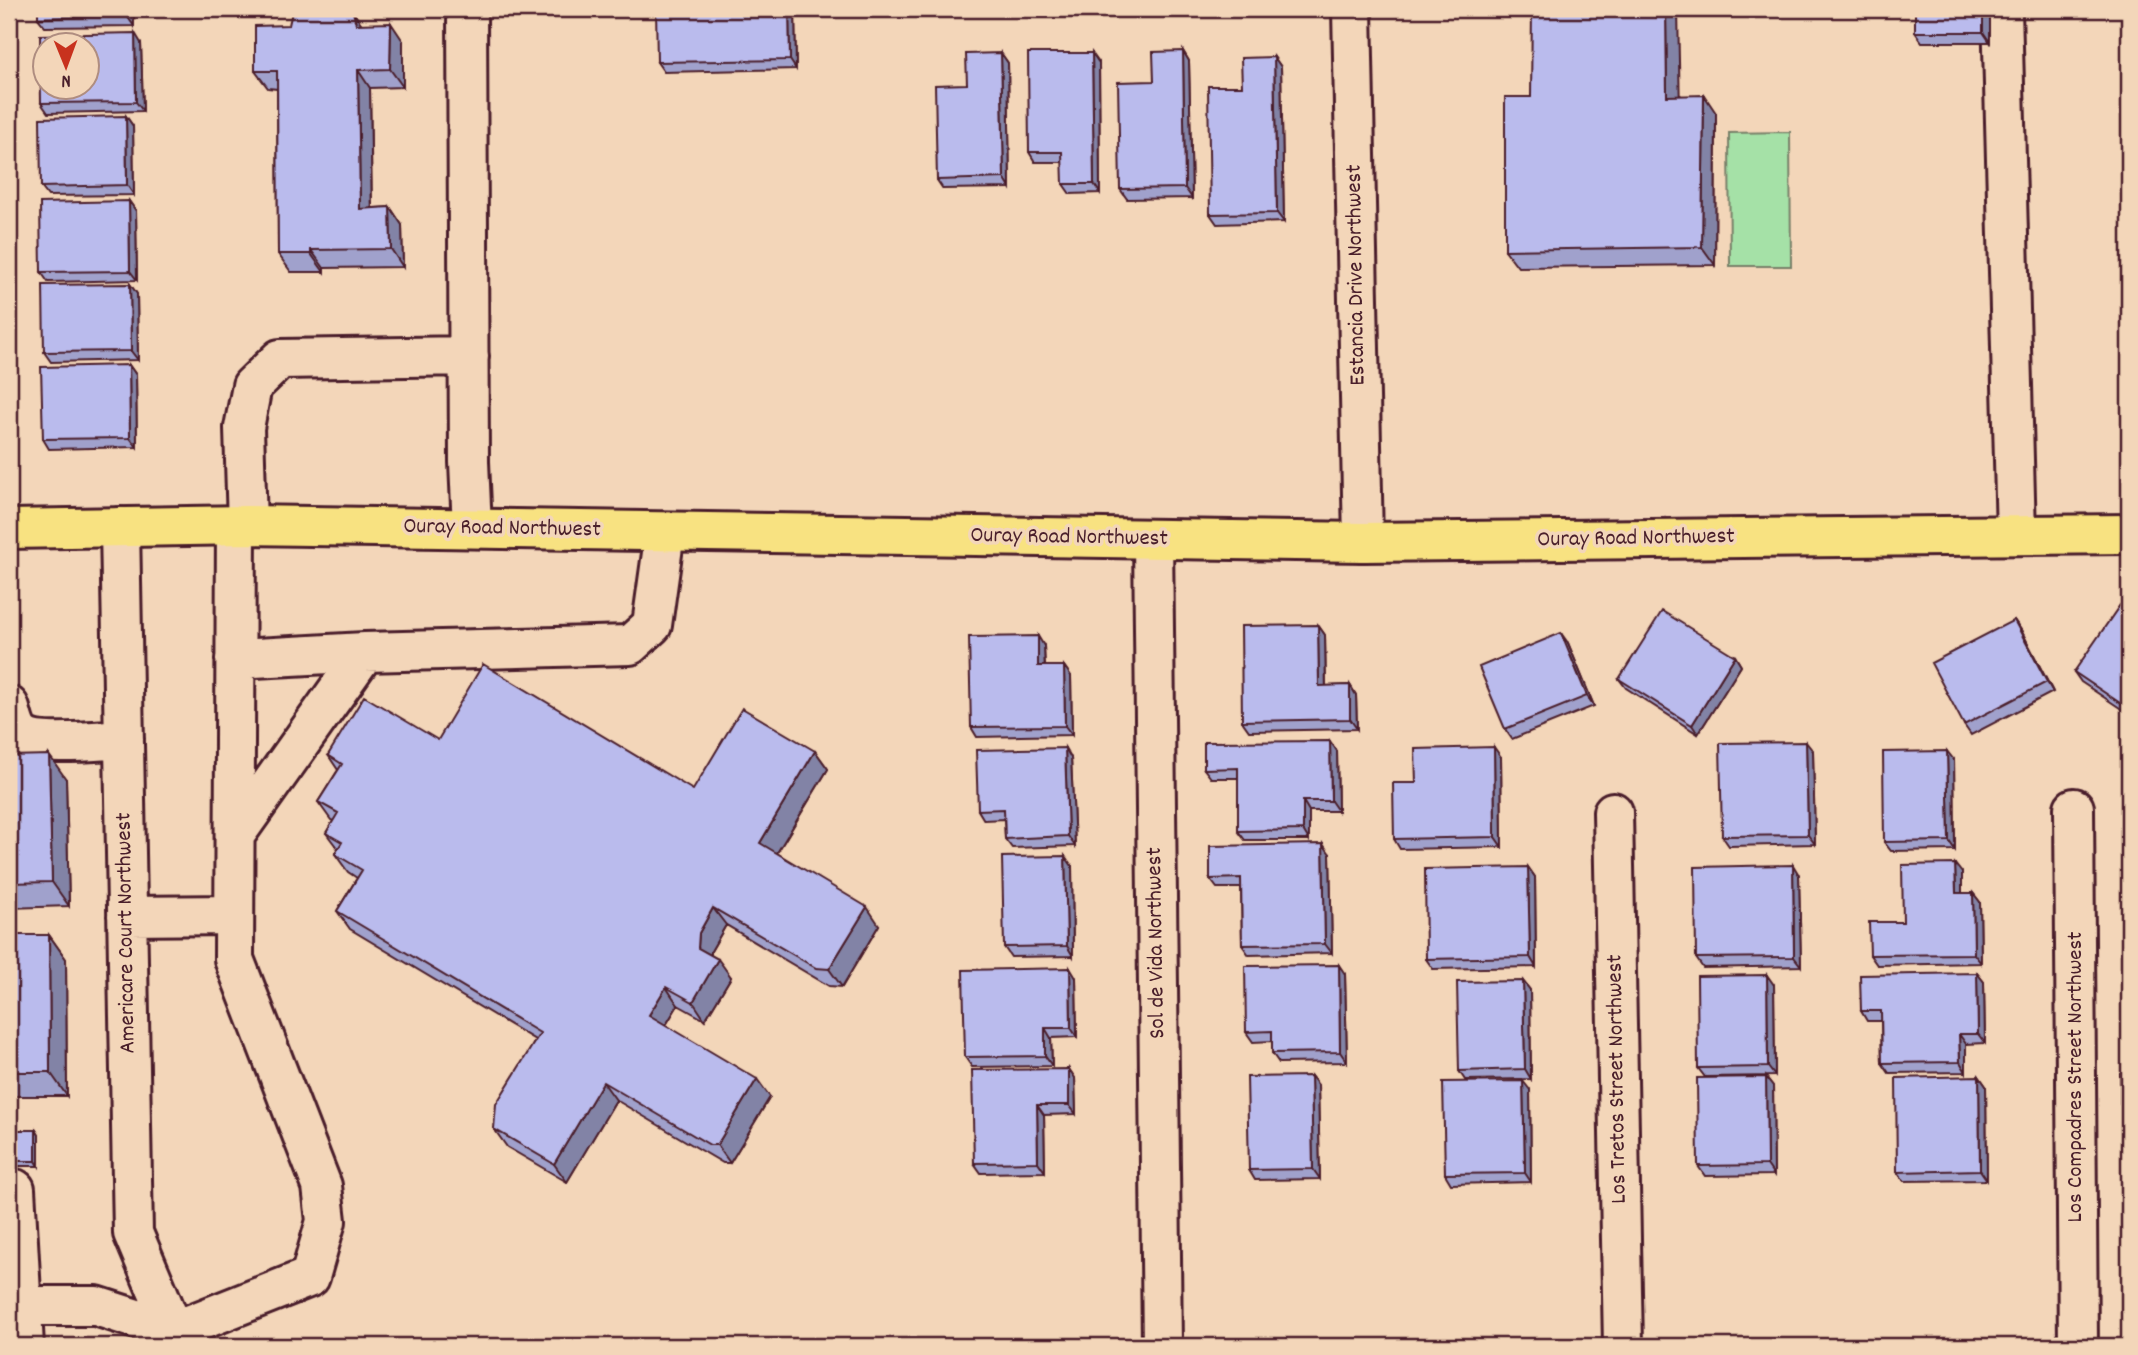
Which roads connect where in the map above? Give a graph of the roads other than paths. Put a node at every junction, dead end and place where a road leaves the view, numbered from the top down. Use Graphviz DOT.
graph roads {
  1 [pos="467,9"];
  2 [pos="1352,9"];
  3 [pos="2002,9"];
  4 [pos="469,356"];
  5 [pos="242,525"];
  6 [pos="120,527"];
  7 [pos="472,528"];
  8 [pos="9,529"];
  9 [pos="665,531"];
  10 [pos="2129,534"];
  11 [pos="2016,535"];
  12 [pos="1153,539"];
  13 [pos="1363,542"];
  14 [pos="365,652"];
  15 [pos="235,659"];
  16 [pos="9,706"];
  17 [pos="124,739"];
  18 [pos="2074,808"];
  19 [pos="1613,812"];
  20 [pos="235,835"];
  21 [pos="234,915"];
  22 [pos="127,916"];
  23 [pos="9,1189"];
  24 [pos="15,1305"];
  25 [pos="185,1339"];
  26 [pos="24,1346"];
  27 [pos="1162,1346"];
  28 [pos="1623,1346"];
  29 [pos="2078,1346"];
  1 -- 4 [label="street"];
  2 -- 13 [label="street, Estancia Drive Northwest"];
  3 -- 11 [label="street"];
  4 -- 5 [label="street"];
  4 -- 7 [label="street"];
  5 -- 6 [label="main road, Ouray Road Northwest"];
  5 -- 7 [label="main road, Ouray Road Northwest"];
  5 -- 15 [label="street"];
  6 -- 8 [label="main road, Ouray Road Northwest"];
  6 -- 17 [label="street, Americare Court Northwest"];
  7 -- 9 [label="main road, Ouray Road Northwest"];
  9 -- 12 [label="main road, Ouray Road Northwest"];
  9 -- 14 [label="street"];
  10 -- 11 [label="main road, Ouray Road Northwest"];
  11 -- 13 [label="main road, Ouray Road Northwest"];
  12 -- 13 [label="main road, Ouray Road Northwest"];
  12 -- 27 [label="street, Sol de Vida Northwest"];
  14 -- 15 [label="street"];
  14 -- 20 [label="street"];
  15 -- 20 [label="street"];
  16 -- 17 [label="street"];
  17 -- 22 [label="street, Americare Court Northwest"];
  18 -- 29 [label="street, Los Compadres Street Northwest"];
  19 -- 28 [label="street, Los Tretos Street Northwest"];
  20 -- 21 [label="street"];
  21 -- 22 [label="street"];
  21 -- 25 [label="street"];
  22 -- 25 [label="street, Americare Court Northwest"];
  23 -- 24 [label="street"];
  24 -- 25 [label="street"];
  24 -- 26 [label="street"];
}
